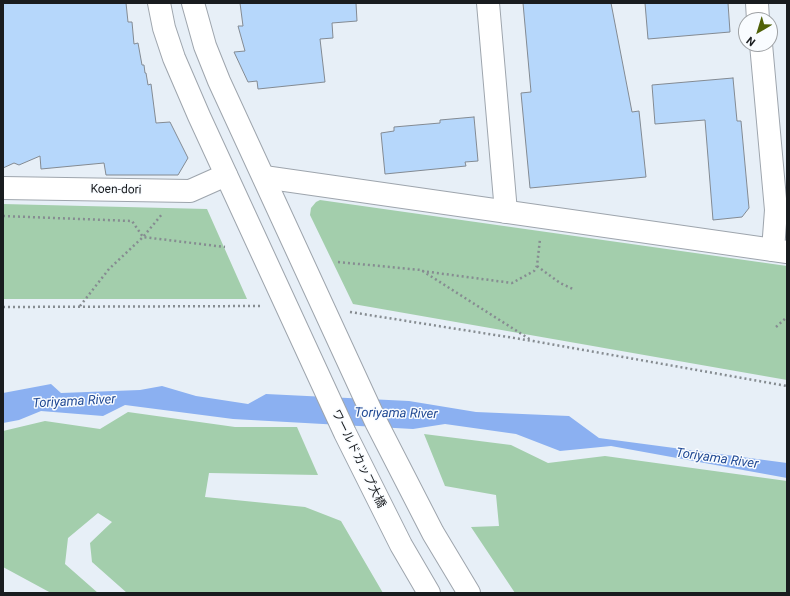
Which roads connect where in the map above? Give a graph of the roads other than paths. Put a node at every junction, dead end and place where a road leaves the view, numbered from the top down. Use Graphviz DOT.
graph roads {
  1 [pos="159,3"];
  2 [pos="193,3"];
  3 [pos="488,3"];
  4 [pos="762,52"];
  5 [pos="226,175"];
  6 [pos="264,177"];
  7 [pos="3,188"];
  8 [pos="506,212"];
  9 [pos="780,251"];
  10 [pos="429,593"];
  11 [pos="469,593"];
  1 -- 5 [label="street, ワールドカップ大橋"];
  2 -- 6 [label="street"];
  3 -- 8 [label="street"];
  4 -- 9 [label="street"];
  5 -- 7 [label="street, Koen-dori"];
  5 -- 10 [label="street, ワールドカップ大橋"];
  6 -- 8 [label="street"];
  6 -- 11 [label="street"];
  8 -- 9 [label="street"];
}
